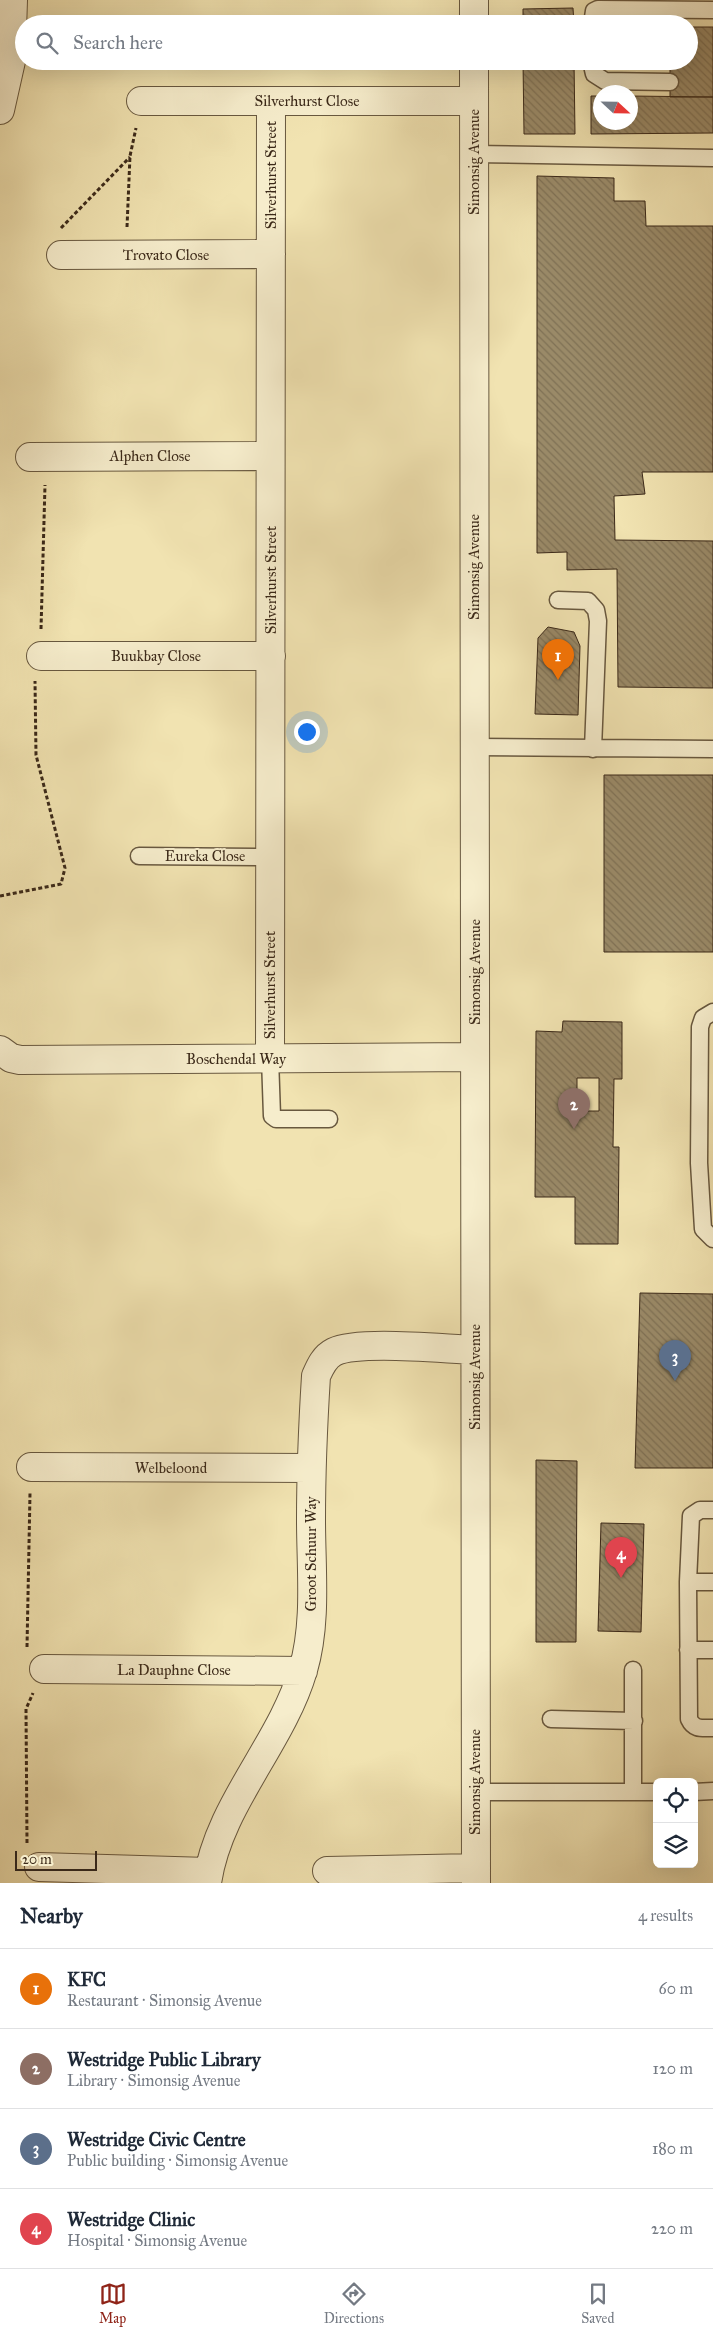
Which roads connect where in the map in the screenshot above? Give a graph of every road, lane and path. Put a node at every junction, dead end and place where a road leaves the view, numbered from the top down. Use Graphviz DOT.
graph roads {
  1 [pos="13,0"];
  2 [pos="474,0"];
  3 [pos="661,4"];
  4 [pos="703,7"];
  5 [pos="474,15"];
  6 [pos="593,15"];
  7 [pos="474,70"];
  8 [pos="592,70"];
  9 [pos="670,82"];
  10 [pos="140,101"];
  11 [pos="270,101"];
  12 [pos="474,101"];
  13 [pos="1,106"];
  14 [pos="474,154"];
  15 [pos="130,156"];
  16 [pos="713,158"];
  17 [pos="270,254"];
  18 [pos="61,255"];
  19 [pos="128,255"];
  20 [pos="270,456"];
  21 [pos="30,457"];
  22 [pos="558,600"];
  23 [pos="41,656"];
  24 [pos="271,656"];
  25 [pos="474,747"];
  26 [pos="593,749"];
  27 [pos="713,749"];
  28 [pos="139,856"];
  29 [pos="270,857"];
  30 [pos="0,896"];
  31 [pos="713,1012"];
  32 [pos="0,1050"];
  33 [pos="475,1057"];
  34 [pos="270,1058"];
  35 [pos="706,1087"];
  36 [pos="329,1119"];
  37 [pos="706,1163"];
  38 [pos="713,1239"];
  39 [pos="475,1350"];
  40 [pos="31,1467"];
  41 [pos="311,1468"];
  42 [pos="713,1510"];
  43 [pos="688,1582"];
  44 [pos="713,1582"];
  45 [pos="688,1650"];
  46 [pos="713,1650"];
  47 [pos="44,1669"];
  48 [pos="634,1670"];
  49 [pos="303,1671"];
  50 [pos="551,1719"];
  51 [pos="634,1721"];
  52 [pos="713,1728"];
  53 [pos="713,1791"];
  54 [pos="475,1792"];
  55 [pos="633,1792"];
  56 [pos="653,1792"];
  57 [pos="698,1792"];
  58 [pos="39,1867"];
  59 [pos="327,1871"];
  60 [pos="476,1876"];
  61 [pos="207,1877"];
  1 -- 13 [label="street"];
  2 -- 5 [label="street"];
  3 -- 4 [label="lane"];
  3 -- 6 [label="lane"];
  7 -- 12 [label="street, Simonsig Avenue"];
  8 -- 9 [label="lane"];
  10 -- 11 [label="street, Silverhurst Close"];
  10 -- 15 [label="path"];
  11 -- 12 [label="street, Silverhurst Close"];
  11 -- 17 [label="street, Silverhurst Street"];
  12 -- 14 [label="street, Simonsig Avenue"];
  14 -- 16 [label="lane"];
  14 -- 25 [label="street, Simonsig Avenue"];
  15 -- 18 [label="path"];
  15 -- 19 [label="path"];
  17 -- 19 [label="street, Trovato Close"];
  17 -- 20 [label="street, Silverhurst Street"];
  18 -- 19 [label="street, Trovato Close"];
  20 -- 21 [label="street, Alphen Close"];
  20 -- 24 [label="street, Silverhurst Street"];
  21 -- 23 [label="path"];
  22 -- 26 [label="lane"];
  23 -- 24 [label="street, Buukbay Close"];
  23 -- 30 [label="path"];
  24 -- 29 [label="street, Silverhurst Street"];
  25 -- 26 [label="lane"];
  25 -- 33 [label="street, Simonsig Avenue"];
  26 -- 27 [label="lane"];
  28 -- 29 [label="lane, Eureka Close"];
  29 -- 34 [label="street, Silverhurst Street"];
  31 -- 35 [label="lane"];
  32 -- 34 [label="street, Boschendal Way"];
  33 -- 34 [label="street, Boschendal Way"];
  33 -- 39 [label="street, Simonsig Avenue"];
  34 -- 36 [label="lane"];
  35 -- 37 [label="lane"];
  37 -- 38 [label="lane"];
  39 -- 41 [label="street, Groot Schuur Way"];
  39 -- 54 [label="street, Simonsig Avenue"];
  40 -- 41 [label="street, Welbeloond"];
  40 -- 47 [label="path"];
  41 -- 49 [label="street, Groot Schuur Way"];
  42 -- 43 [label="lane"];
  43 -- 44 [label="lane"];
  43 -- 45 [label="lane"];
  45 -- 46 [label="lane"];
  45 -- 52 [label="lane"];
  47 -- 49 [label="street, La Dauphne Close"];
  47 -- 58 [label="path"];
  48 -- 51 [label="lane"];
  49 -- 61 [label="street, Groot Schuur Way"];
  50 -- 51 [label="lane"];
  51 -- 55 [label="lane"];
  53 -- 57 [label="lane"];
  54 -- 55 [label="lane"];
  54 -- 60 [label="street, Simonsig Avenue"];
  55 -- 56 [label="lane"];
  58 -- 61 [label="street"];
  59 -- 60 [label="street"];
}
